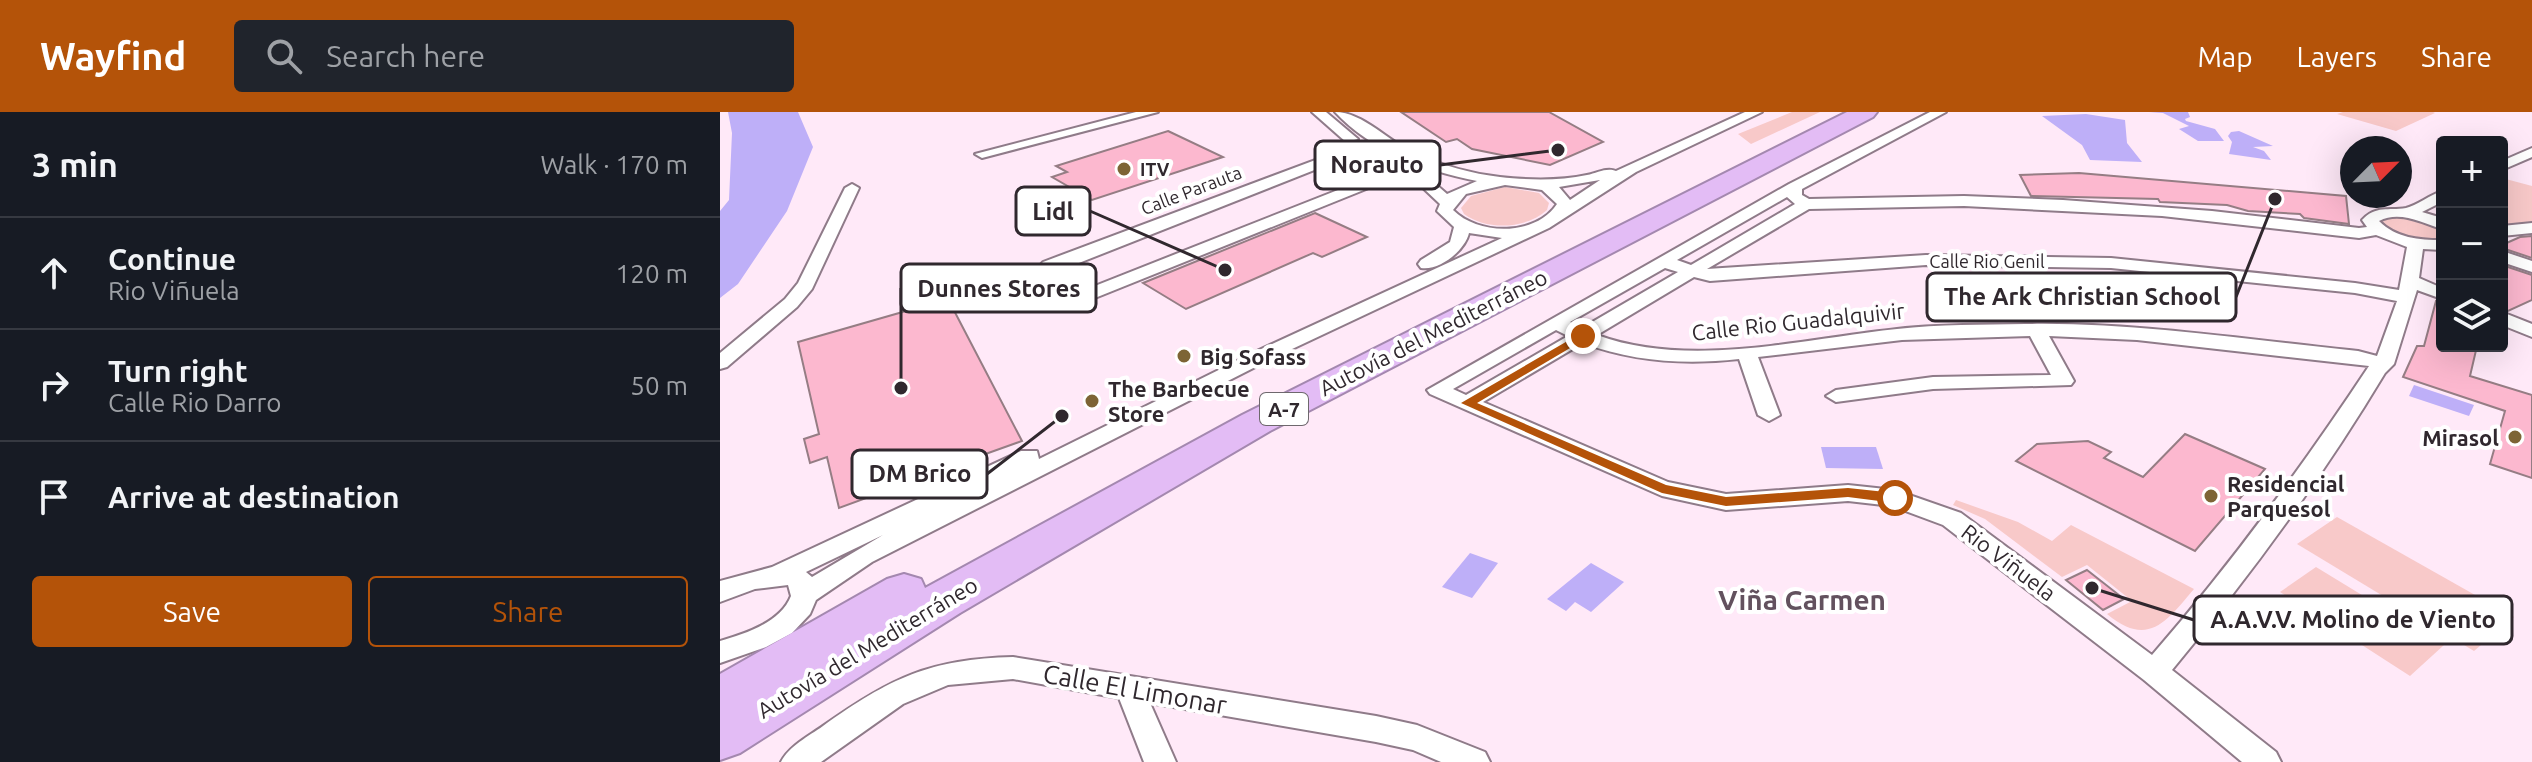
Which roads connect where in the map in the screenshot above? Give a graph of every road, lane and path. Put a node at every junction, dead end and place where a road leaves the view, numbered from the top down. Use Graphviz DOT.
graph roads {
  1 [pos="1152,112"];
  2 [pos="1318,112"];
  3 [pos="1341,112"];
  4 [pos="1756,112"];
  5 [pos="1835,112"];
  6 [pos="1865,112"];
  7 [pos="1940,112"];
  8 [pos="1364,152"];
  9 [pos="2532,152"];
  10 [pos="982,154"];
  11 [pos="1642,163"];
  12 [pos="2508,163"];
  13 [pos="1381,178"];
  14 [pos="1505,181"];
  15 [pos="1540,184"];
  16 [pos="1794,187"];
  17 [pos="852,188"];
  18 [pos="2436,199"];
  19 [pos="1447,202"];
  20 [pos="1806,204"];
  21 [pos="1562,213"];
  22 [pos="2412,214"];
  23 [pos="2436,222"];
  24 [pos="1462,227"];
  25 [pos="1538,227"];
  26 [pos="2532,228"];
  27 [pos="2379,230"];
  28 [pos="2508,230"];
  29 [pos="2416,243"];
  30 [pos="2436,245"];
  31 [pos="2508,258"];
  32 [pos="1664,262"];
  33 [pos="2532,267"];
  34 [pos="1690,273"];
  35 [pos="2408,289"];
  36 [pos="2436,293"];
  37 [pos="2508,320"];
  38 [pos="1557,323"];
  39 [pos="2531,329"];
  40 [pos="2036,330"];
  41 [pos="1583,336"];
  42 [pos="1747,354"];
  43 [pos="720,363"];
  44 [pos="2384,364"];
  45 [pos="1836,396"];
  46 [pos="1467,403"];
  47 [pos="1769,415"];
  48 [pos="778,575"];
  49 [pos="723,586"];
  50 [pos="804,595"];
  51 [pos="720,652"];
  52 [pos="2154,672"];
  53 [pos="1130,689"];
  54 [pos="720,700"];
  55 [pos="720,736"];
  56 [pos="808,759"];
  57 [pos="1160,762"];
  58 [pos="1474,762"];
  59 [pos="2265,762"];
  1 -- 10 [label="street"];
  2 -- 8 [label="street"];
  3 -- 14 [label="street"];
  4 -- 11 [label="street"];
  5 -- 54 [label="highway, Autovía del Mediterráneo / A-7"];
  6 -- 55 [label="highway, Autovía del Mediterráneo / A-7"];
  7 -- 16 [label="street"];
  8 -- 13 [label="street, Calle Parauta"];
  8 -- 19 [label="street"];
  9 -- 12 [label="street"];
  11 -- 15 [label="street"];
  11 -- 21 [label="street"];
  14 -- 15 [label="street"];
  14 -- 19 [label="street"];
  15 -- 21 [label="street"];
  16 -- 20 [label="street"];
  16 -- 32 [label="street"];
  17 -- 43 [label="street"];
  18 -- 22 [label="street"];
  19 -- 24 [label="street"];
  20 -- 27 [label="street"];
  20 -- 34 [label="street"];
  21 -- 25 [label="street"];
  22 -- 23 [label="street"];
  22 -- 27 [label="street"];
  24 -- 25 [label="street"];
  24 -- 48 [label="street"];
  25 -- 50 [label="street"];
  26 -- 28 [label="street"];
  27 -- 29 [label="street"];
  29 -- 30 [label="street"];
  29 -- 35 [label="street"];
  31 -- 33 [label="street"];
  32 -- 34 [label="street, Calle Rio Genil"];
  32 -- 38 [label="street"];
  34 -- 35 [label="street, Calle Rio Genil"];
  34 -- 41 [label="street"];
  35 -- 36 [label="street, Calle Rio Genil"];
  35 -- 44 [label="street"];
  37 -- 39 [label="street"];
  38 -- 41 [label="street, Calle Rio Guadalquivir"];
  38 -- 46 [label="street, Rio Viñuela"];
  40 -- 42 [label="street, Calle Rio Guadalquivir"];
  40 -- 44 [label="street, Calle Rio Guadalquivir"];
  40 -- 45 [label="street"];
  41 -- 42 [label="street, Calle Rio Guadalquivir"];
  41 -- 46 [label="street"];
  42 -- 47 [label="street"];
  44 -- 52 [label="street"];
  46 -- 52 [label="street, Rio Viñuela"];
  48 -- 49 [label="street"];
  48 -- 50 [label="street"];
  50 -- 51 [label="street"];
  52 -- 59 [label="street, Rio Viñuela"];
  53 -- 56 [label="street, Calle El Limonar"];
  53 -- 57 [label="street"];
  53 -- 58 [label="street, Calle El Limonar"];
}
